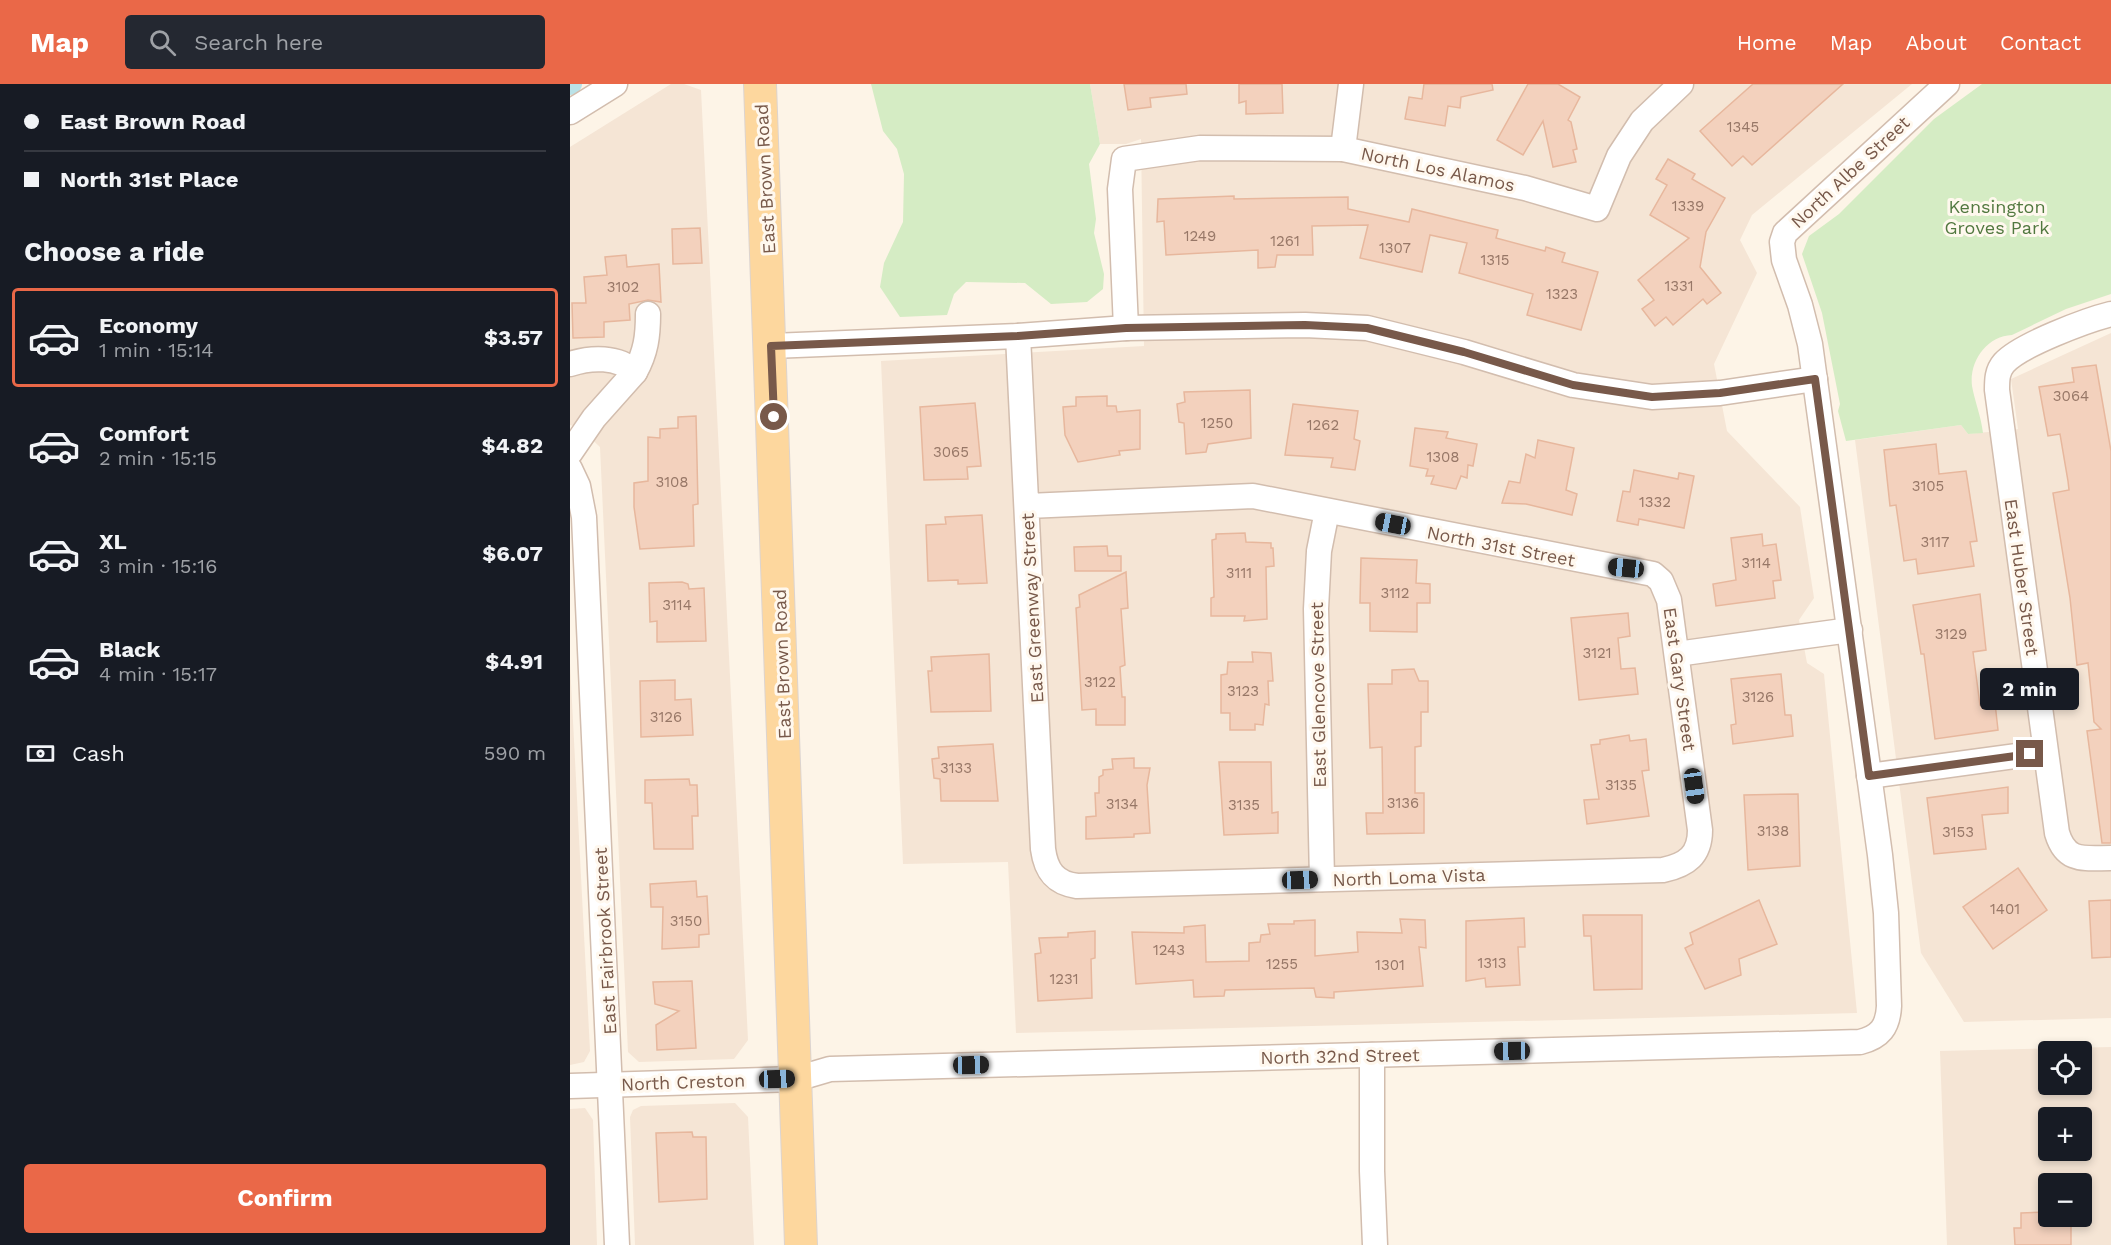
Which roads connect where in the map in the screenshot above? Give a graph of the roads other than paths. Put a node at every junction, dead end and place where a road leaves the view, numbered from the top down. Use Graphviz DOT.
graph roads {
  1 [pos="615,84"];
  2 [pos="760,84"];
  3 [pos="1351,84"];
  4 [pos="1681,84"];
  5 [pos="1947,84"];
  6 [pos="570,112"];
  7 [pos="1343,149"];
  8 [pos="648,314"];
  9 [pos="2111,314"];
  10 [pos="1126,328"];
  11 [pos="1018,336"];
  12 [pos="771,346"];
  13 [pos="570,364"];
  14 [pos="635,372"];
  15 [pos="1815,379"];
  16 [pos="570,453"];
  17 [pos="570,469"];
  18 [pos="1028,506"];
  19 [pos="1326,511"];
  20 [pos="1653,574"];
  21 [pos="1850,630"];
  22 [pos="580,637"];
  23 [pos="1677,654"];
  24 [pos="2045,752"];
  25 [pos="1869,776"];
  26 [pos="2111,858"];
  27 [pos="1691,859"];
  28 [pos="1053,877"];
  29 [pos="1322,879"];
  30 [pos="1882,1031"];
  31 [pos="1372,1055"];
  32 [pos="795,1079"];
  33 [pos="612,1085"];
  34 [pos="570,1086"];
  35 [pos="617,1245"];
  36 [pos="801,1245"];
  37 [pos="1375,1245"];
  1 -- 6 [label="street"];
  2 -- 12 [label="main road, East Brown Road"];
  3 -- 7 [label="street"];
  4 -- 7 [label="street, North Los Alamos"];
  5 -- 15 [label="street, North Albe Street"];
  7 -- 10 [label="street, North Los Alamos"];
  8 -- 14 [label="street"];
  9 -- 24 [label="street, East Huber Street"];
  10 -- 11 [label="street"];
  10 -- 15 [label="street"];
  11 -- 12 [label="street"];
  11 -- 18 [label="street, East Greenway Street"];
  12 -- 32 [label="main road, East Brown Road"];
  13 -- 14 [label="street"];
  14 -- 16 [label="street"];
  15 -- 21 [label="street, North Albe Street"];
  17 -- 22 [label="street, East Fairbrook Street"];
  18 -- 19 [label="street, North 31st Street"];
  18 -- 28 [label="street, East Greenway Street"];
  19 -- 20 [label="street, North 31st Street"];
  19 -- 29 [label="street, East Glencove Street"];
  20 -- 23 [label="street, East Gary Street"];
  21 -- 23 [label="street"];
  21 -- 25 [label="street, North Albe Street"];
  22 -- 33 [label="street, East Fairbrook Street"];
  23 -- 27 [label="street, East Gary Street"];
  24 -- 25 [label="street"];
  24 -- 26 [label="street, East Huber Street"];
  25 -- 30 [label="street, North Albe Street"];
  27 -- 29 [label="street, North Loma Vista"];
  28 -- 29 [label="street, North Loma Vista"];
  30 -- 31 [label="street, North 32nd Street"];
  31 -- 32 [label="street, North 32nd Street"];
  31 -- 37 [label="street"];
  32 -- 33 [label="street, North Creston"];
  32 -- 36 [label="main road, East Brown Road"];
  33 -- 34 [label="street, North Creston"];
  33 -- 35 [label="street, East Fairbrook Street"];
}
